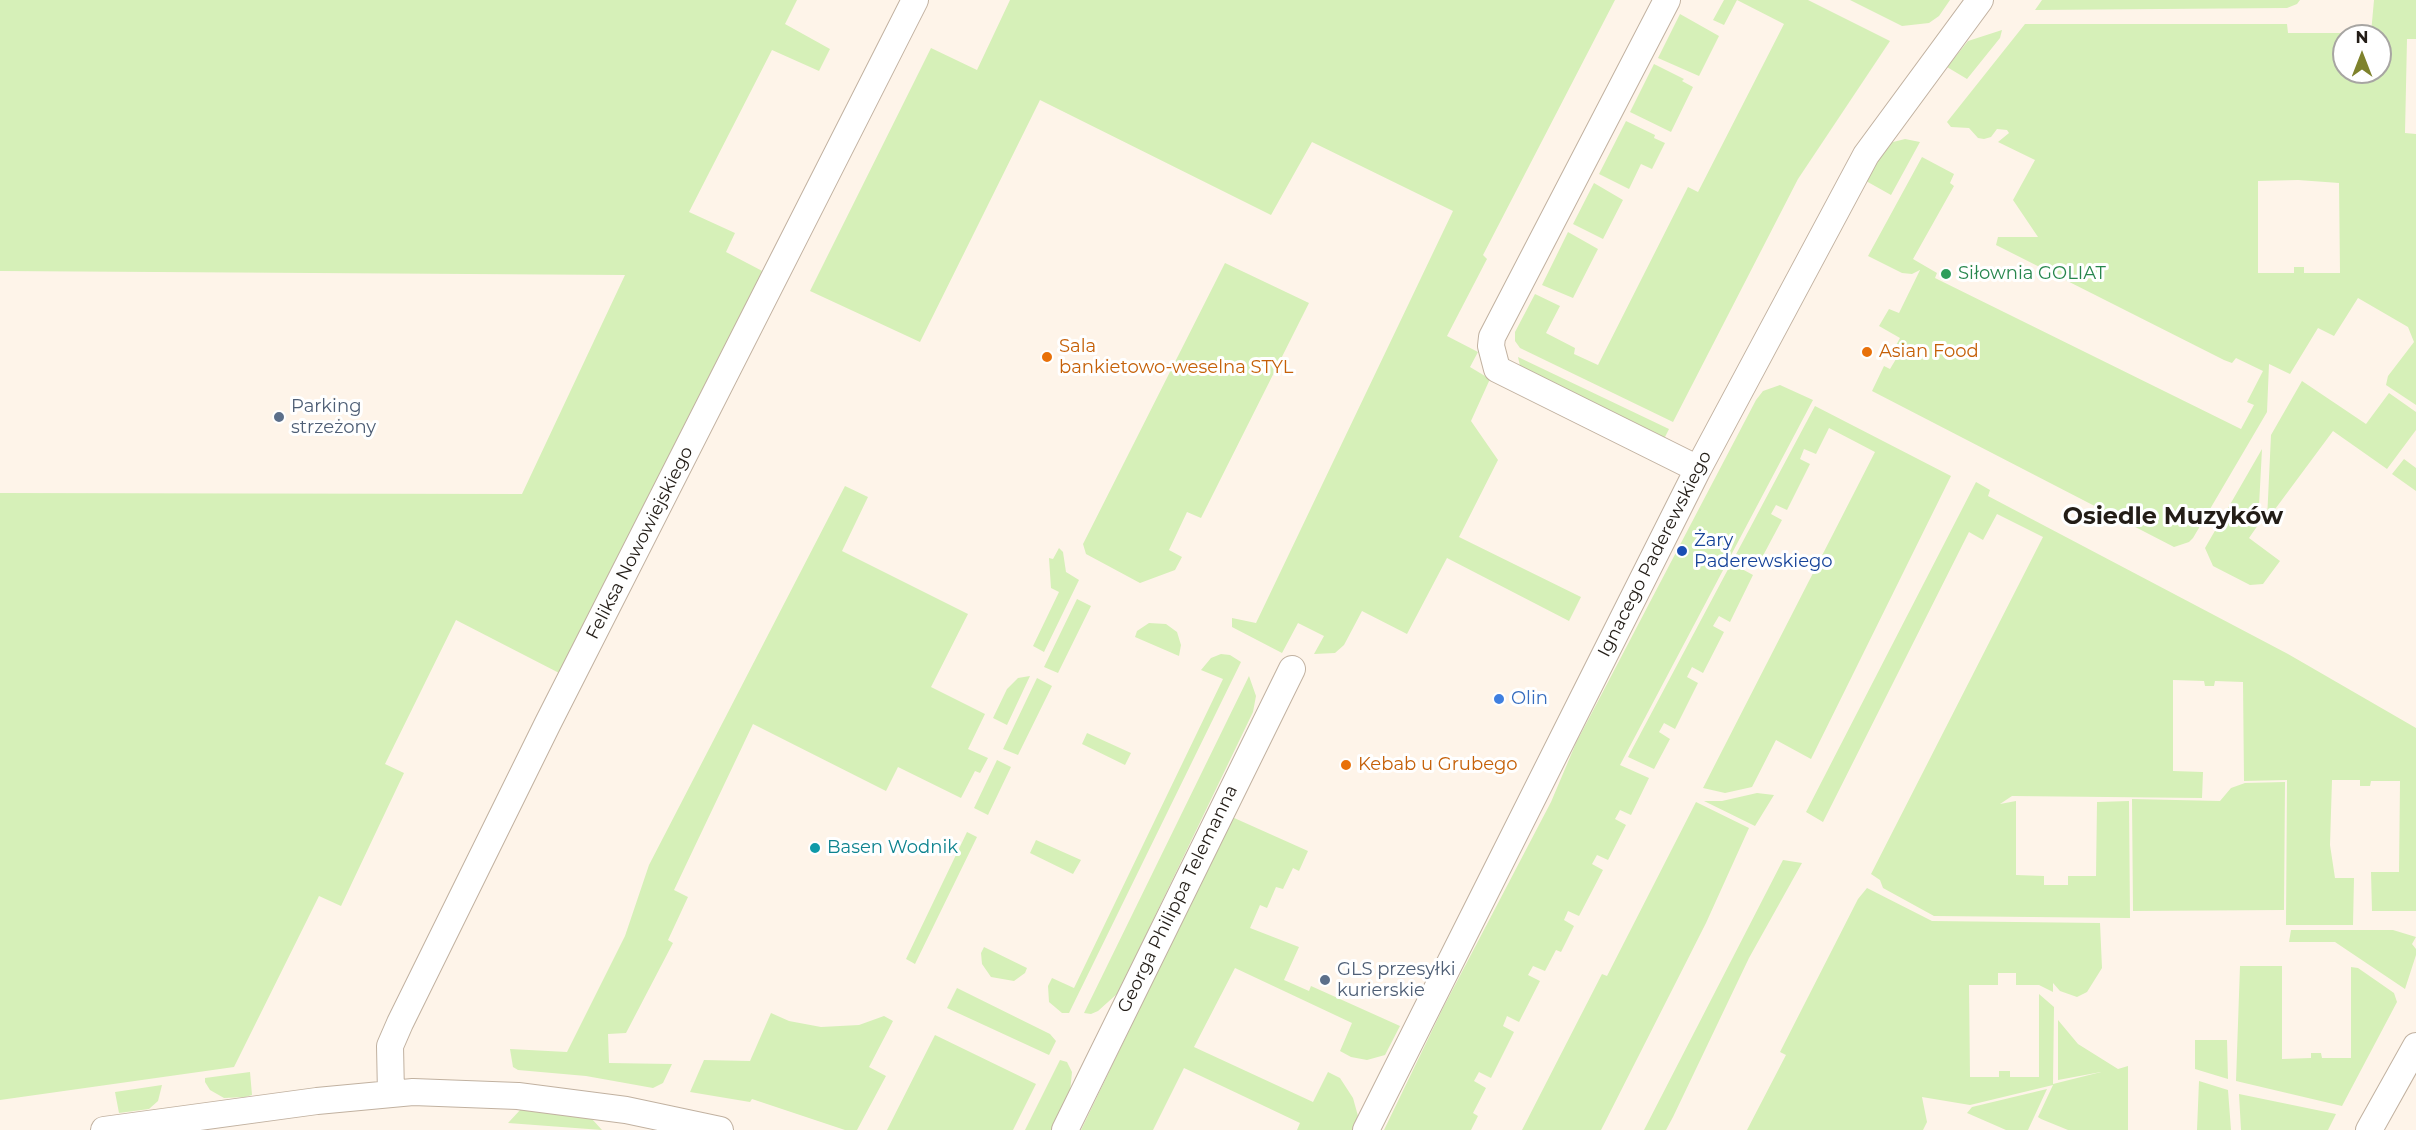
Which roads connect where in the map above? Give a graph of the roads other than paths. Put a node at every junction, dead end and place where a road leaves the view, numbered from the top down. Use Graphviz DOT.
graph roads {
  1 [pos="915,0"];
  2 [pos="1667,0"];
  3 [pos="1980,0"];
  4 [pos="1698,469"];
  5 [pos="1292,669"];
  6 [pos="2416,1046"];
  7 [pos="391,1094"];
  8 [pos="104,1130"];
  9 [pos="720,1130"];
  10 [pos="1065,1130"];
  11 [pos="1366,1130"];
  12 [pos="2369,1130"];
  1 -- 7 [label="street, Feliksa Nowowiejskiego"];
  2 -- 4 [label="street"];
  3 -- 4 [label="street, Ignacego Paderewskiego"];
  4 -- 11 [label="street, Ignacego Paderewskiego"];
  5 -- 10 [label="street, Georga Philippa Telemanna"];
  6 -- 12 [label="street"];
  7 -- 8 [label="street"];
  7 -- 9 [label="street"];
}
